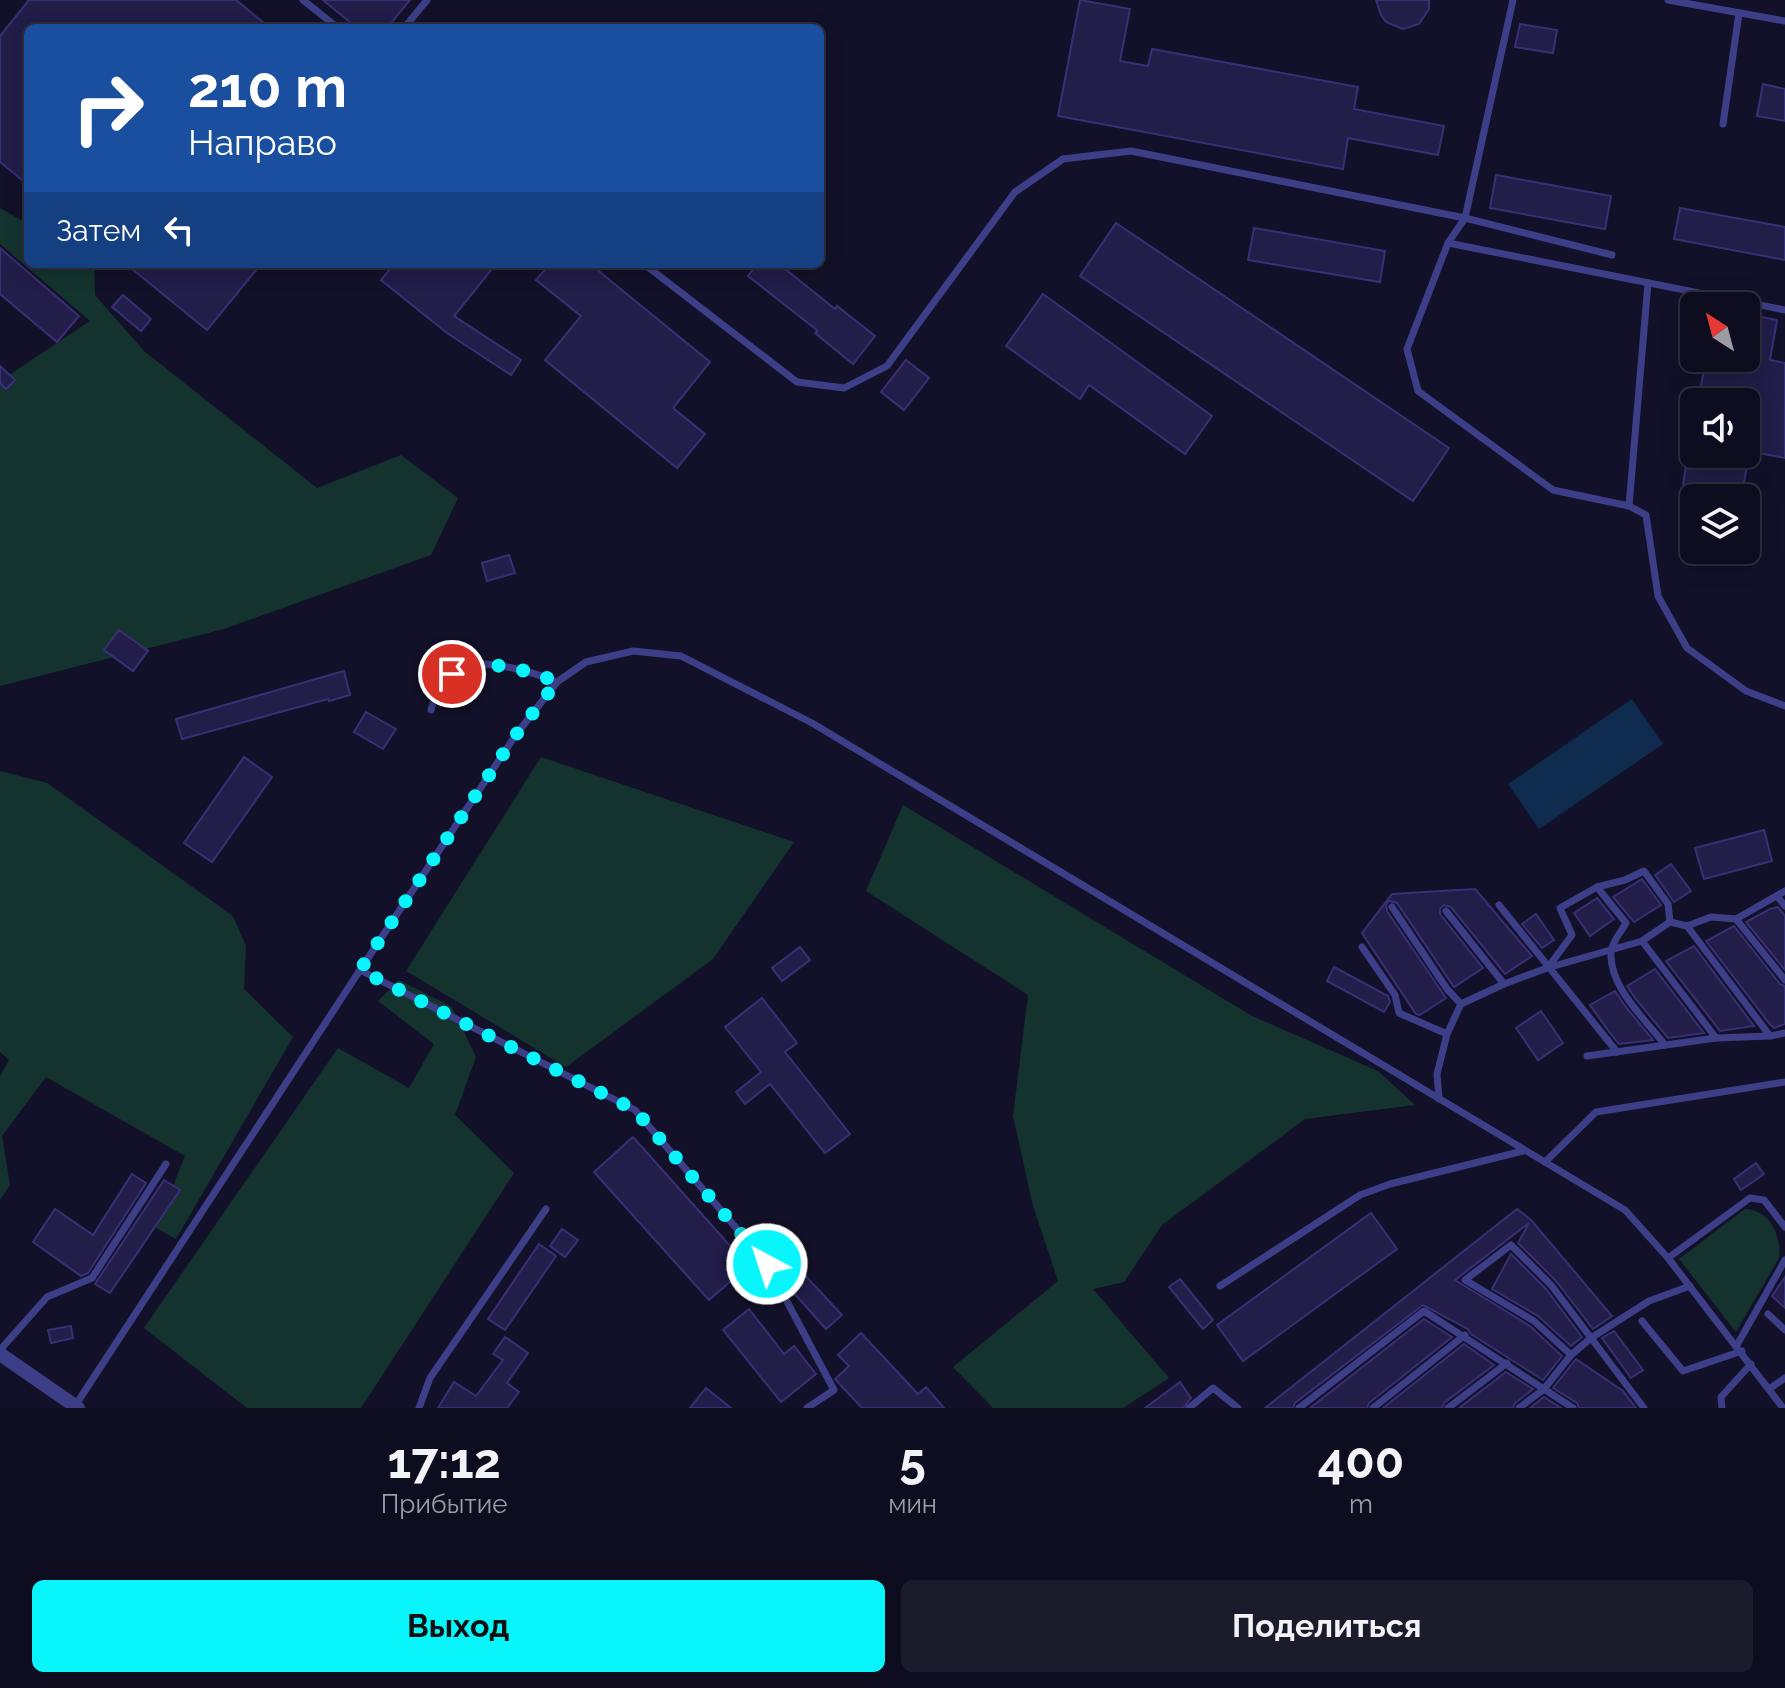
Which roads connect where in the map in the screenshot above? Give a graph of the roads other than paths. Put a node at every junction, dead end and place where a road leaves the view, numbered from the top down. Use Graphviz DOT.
graph roads {
  1 [pos="303,0"];
  2 [pos="427,0"];
  3 [pos="1513,0"];
  4 [pos="1668,0"];
  5 [pos="1739,13"];
  6 [pos="1785,21"];
  7 [pos="333,24"];
  8 [pos="407,24"];
  9 [pos="1723,124"];
  10 [pos="1465,218"];
  11 [pos="1448,243"];
  12 [pos="1612,255"];
  13 [pos="649,268"];
  14 [pos="1648,283"];
  15 [pos="1785,310"];
  16 [pos="1629,506"];
  17 [pos="557,682"];
  18 [pos="1785,706"];
  19 [pos="431,710"];
  20 [pos="1597,887"];
  21 [pos="1785,891"];
  22 [pos="1777,896"];
  23 [pos="1499,905"];
  24 [pos="1785,906"];
  25 [pos="1392,907"];
  26 [pos="1446,911"];
  27 [pos="1736,919"];
  28 [pos="1670,922"];
  29 [pos="1687,926"];
  30 [pos="1642,941"];
  31 [pos="1362,947"];
  32 [pos="1611,948"];
  33 [pos="1547,968"];
  34 [pos="360,970"];
  35 [pos="1785,980"];
  36 [pos="1504,984"];
  37 [pos="1461,1004"];
  38 [pos="1785,1033"];
  39 [pos="1447,1034"];
  40 [pos="1770,1036"];
  41 [pos="1716,1038"];
  42 [pos="1665,1045"];
  43 [pos="1617,1052"];
  44 [pos="1587,1056"];
  45 [pos="1785,1082"];
  46 [pos="1439,1099"];
  47 [pos="1523,1151"];
  48 [pos="1545,1162"];
  49 [pos="166,1164"];
  50 [pos="546,1209"];
  51 [pos="1785,1227"];
  52 [pos="1668,1258"];
  53 [pos="1785,1260"];
  54 [pos="1220,1286"];
  55 [pos="1690,1286"];
  56 [pos="1768,1314"];
  57 [pos="1642,1321"];
  58 [pos="1785,1330"];
  59 [pos="1465,1335"];
  60 [pos="1591,1338"];
  61 [pos="1740,1348"];
  62 [pos="0,1352"];
  63 [pos="1571,1355"];
  64 [pos="1507,1363"];
  65 [pos="1751,1364"];
  66 [pos="1785,1378"];
  67 [pos="1544,1389"];
  68 [pos="1769,1389"];
  69 [pos="77,1407"];
  70 [pos="419,1408"];
  71 [pos="807,1408"];
  72 [pos="1189,1408"];
  73 [pos="1238,1408"];
  74 [pos="1299,1408"];
  75 [pos="1373,1408"];
  76 [pos="1448,1408"];
  77 [pos="1519,1408"];
  78 [pos="1573,1408"];
  79 [pos="1644,1408"];
  80 [pos="1722,1408"];
  81 [pos="1783,1408"];
  1 -- 7 [label="lane"];
  2 -- 8 [label="lane"];
  3 -- 10 [label="lane"];
  4 -- 5 [label="lane"];
  5 -- 6 [label="lane"];
  5 -- 9 [label="lane"];
  10 -- 11 [label="lane"];
  10 -- 12 [label="lane"];
  10 -- 13 [label="lane"];
  11 -- 14 [label="lane"];
  11 -- 16 [label="lane"];
  14 -- 15 [label="lane"];
  14 -- 16 [label="lane"];
  16 -- 18 [label="lane"];
  17 -- 19 [label="lane"];
  17 -- 34 [label="lane"];
  17 -- 46 [label="lane"];
  20 -- 28 [label="lane"];
  20 -- 32 [label="lane"];
  20 -- 33 [label="lane"];
  21 -- 22 [label="lane"];
  22 -- 24 [label="lane"];
  22 -- 27 [label="lane"];
  23 -- 33 [label="lane"];
  25 -- 37 [label="lane"];
  26 -- 36 [label="lane"];
  27 -- 29 [label="lane"];
  27 -- 35 [label="lane"];
  28 -- 29 [label="lane"];
  28 -- 30 [label="lane"];
  29 -- 40 [label="lane"];
  30 -- 32 [label="lane"];
  30 -- 41 [label="lane"];
  31 -- 39 [label="lane"];
  32 -- 33 [label="lane"];
  32 -- 42 [label="lane"];
  33 -- 36 [label="lane"];
  33 -- 43 [label="lane"];
  34 -- 69 [label="lane"];
  34 -- 71 [label="lane"];
  36 -- 37 [label="lane"];
  37 -- 39 [label="lane"];
  38 -- 40 [label="lane"];
  39 -- 46 [label="lane"];
  40 -- 41 [label="lane"];
  41 -- 42 [label="lane"];
  42 -- 43 [label="lane"];
  43 -- 44 [label="lane"];
  45 -- 48 [label="lane"];
  46 -- 47 [label="lane"];
  47 -- 48 [label="lane"];
  47 -- 54 [label="lane"];
  48 -- 52 [label="lane"];
  49 -- 62 [label="lane"];
  50 -- 70 [label="lane"];
  51 -- 52 [label="lane"];
  52 -- 55 [label="lane"];
  53 -- 61 [label="lane"];
  55 -- 60 [label="lane"];
  55 -- 61 [label="lane"];
  56 -- 58 [label="lane"];
  57 -- 61 [label="lane"];
  59 -- 64 [label="lane"];
  59 -- 74 [label="lane"];
  59 -- 75 [label="lane"];
  60 -- 63 [label="lane"];
  60 -- 63 [label="lane"];
  60 -- 79 [label="lane"];
  61 -- 65 [label="lane"];
  62 -- 69 [label="street"];
  63 -- 67 [label="lane"];
  64 -- 67 [label="lane"];
  64 -- 76 [label="lane"];
  65 -- 68 [label="lane"];
  65 -- 80 [label="lane"];
  66 -- 68 [label="lane"];
  67 -- 77 [label="lane"];
  67 -- 78 [label="lane"];
  68 -- 81 [label="lane"];
  72 -- 73 [label="lane"];
}
